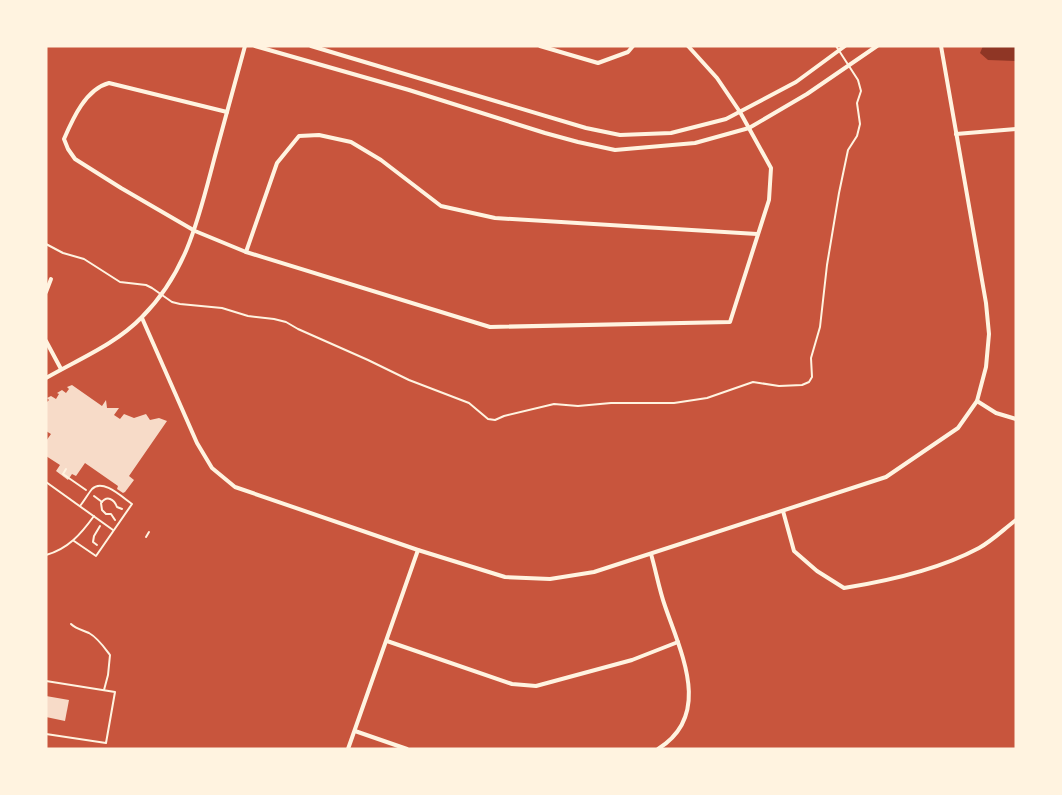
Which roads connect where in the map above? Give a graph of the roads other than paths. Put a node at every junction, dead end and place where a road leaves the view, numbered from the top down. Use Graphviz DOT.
graph roads {
  1 [pos="245,46"];
  2 [pos="255,46"];
  3 [pos="311,46"];
  4 [pos="540,46"];
  5 [pos="633,46"];
  6 [pos="688,46"];
  7 [pos="836,46"];
  8 [pos="846,46"];
  9 [pos="877,46"];
  10 [pos="941,46"];
  11 [pos="839,51"];
  12 [pos="848,66"];
  13 [pos="227,112"];
  14 [pos="740,112"];
  15 [pos="749,128"];
  16 [pos="1016,129"];
  17 [pos="956,134"];
  18 [pos="195,231"];
  19 [pos="757,234"];
  20 [pos="46,244"];
  21 [pos="246,252"];
  22 [pos="51,279"];
  23 [pos="46,292"];
  24 [pos="162,295"];
  25 [pos="142,318"];
  26 [pos="46,341"];
  27 [pos="61,370"];
  28 [pos="46,378"];
  29 [pos="977,401"];
  30 [pos="1016,419"];
  31 [pos="46,482"];
  32 [pos="80,506"];
  33 [pos="782,511"];
  34 [pos="94,516"];
  35 [pos="1016,520"];
  36 [pos="114,530"];
  37 [pos="74,541"];
  38 [pos="418,550"];
  39 [pos="651,554"];
  40 [pos="46,555"];
  41 [pos="71,624"];
  42 [pos="387,641"];
  43 [pos="678,642"];
  44 [pos="46,681"];
  45 [pos="104,690"];
  46 [pos="354,731"];
  47 [pos="46,734"];
  48 [pos="348,749"];
  49 [pos="407,749"];
  50 [pos="658,749"];
  1 -- 13 [label="street"];
  2 -- 15 [label="street"];
  3 -- 14 [label="street"];
  4 -- 5 [label="street"];
  6 -- 14 [label="street"];
  7 -- 11 [label="lane"];
  8 -- 11 [label="street"];
  9 -- 12 [label="street"];
  10 -- 17 [label="street"];
  11 -- 12 [label="lane"];
  11 -- 14 [label="street"];
  12 -- 15 [label="street"];
  12 -- 24 [label="lane"];
  13 -- 18 [label="street"];
  13 -- 18 [label="street"];
  14 -- 15 [label="street"];
  15 -- 19 [label="street"];
  16 -- 17 [label="street"];
  17 -- 29 [label="street"];
  18 -- 21 [label="street"];
  18 -- 24 [label="street"];
  19 -- 21 [label="street"];
  19 -- 21 [label="street"];
  20 -- 24 [label="lane"];
  22 -- 23 [label="street"];
  24 -- 25 [label="street"];
  25 -- 27 [label="street"];
  25 -- 38 [label="street"];
  26 -- 27 [label="street"];
  27 -- 28 [label="street"];
  29 -- 30 [label="street"];
  29 -- 33 [label="street"];
  31 -- 32 [label="lane"];
  32 -- 34 [label="lane"];
  32 -- 36 [label="lane"];
  33 -- 35 [label="street"];
  33 -- 39 [label="street"];
  34 -- 36 [label="lane"];
  34 -- 37 [label="lane"];
  36 -- 37 [label="lane"];
  37 -- 40 [label="lane"];
  38 -- 39 [label="street"];
  38 -- 42 [label="street"];
  39 -- 43 [label="street"];
  41 -- 45 [label="lane"];
  42 -- 43 [label="street"];
  42 -- 46 [label="street"];
  43 -- 50 [label="street"];
  44 -- 45 [label="lane"];
  45 -- 47 [label="lane"];
  46 -- 48 [label="street"];
  46 -- 49 [label="street"];
}
